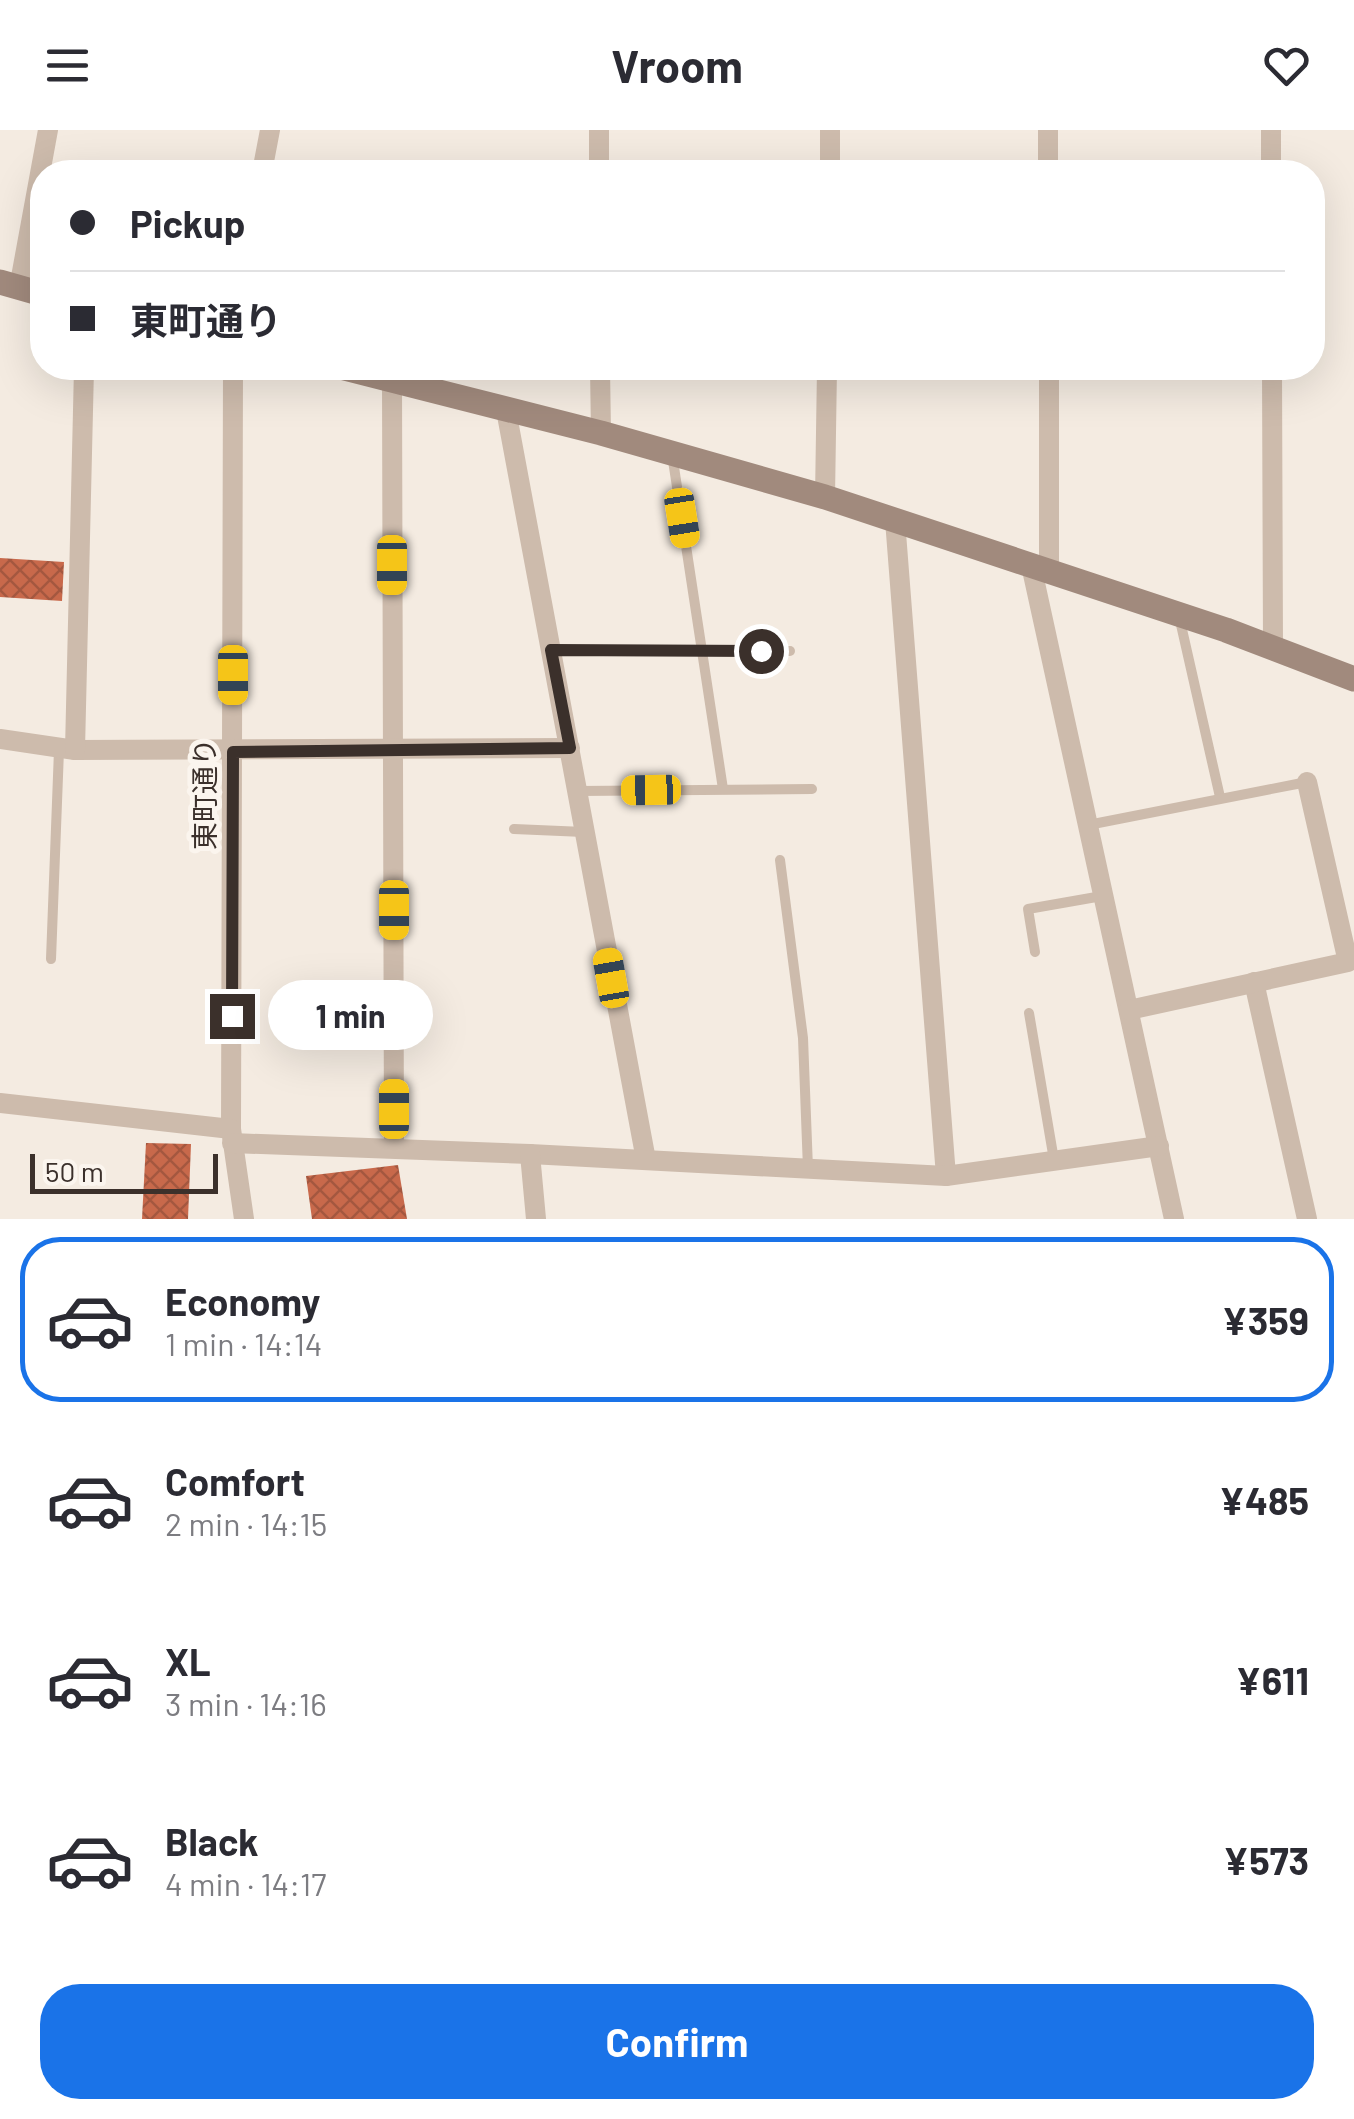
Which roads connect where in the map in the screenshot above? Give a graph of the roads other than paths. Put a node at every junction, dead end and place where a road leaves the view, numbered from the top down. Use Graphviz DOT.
graph roads {
  1 [pos="48,130"];
  2 [pos="270,130"];
  3 [pos="599,130"];
  4 [pos="830,130"];
  5 [pos="1048,130"];
  6 [pos="1271,130"];
  7 [pos="43,160"];
  8 [pos="264,160"];
  9 [pos="599,160"];
  10 [pos="830,160"];
  11 [pos="1048,160"];
  12 [pos="1271,160"];
  13 [pos="30,235"];
  14 [pos="21,288"];
  15 [pos="83,380"];
  16 [pos="233,380"];
  17 [pos="392,380"];
  18 [pos="600,380"];
  19 [pos="827,380"];
  20 [pos="1048,380"];
  21 [pos="1272,380"];
  22 [pos="506,410"];
  23 [pos="601,433"];
  24 [pos="672,453"];
  25 [pos="826,497"];
  26 [pos="895,520"];
  27 [pos="1040,568"];
  28 [pos="1179,615"];
  29 [pos="1272,646"];
  30 [pos="551,650"];
  31 [pos="702,650"];
  32 [pos="790,651"];
  33 [pos="1354,679"];
  34 [pos="0,739"];
  35 [pos="570,748"];
  36 [pos="67,750"];
  37 [pos="393,750"];
  38 [pos="233,752"];
  39 [pos="1307,782"];
  40 [pos="723,788"];
  41 [pos="812,789"];
  42 [pos="578,792"];
  43 [pos="1220,797"];
  44 [pos="1088,825"];
  45 [pos="514,830"];
  46 [pos="584,832"];
  47 [pos="780,860"];
  48 [pos="1102,896"];
  49 [pos="1035,952"];
  50 [pos="51,958"];
  51 [pos="1351,962"];
  52 [pos="1254,982"];
  53 [pos="1128,1010"];
  54 [pos="1029,1013"];
  55 [pos="0,1103"];
  56 [pos="231,1136"];
  57 [pos="1159,1146"];
  58 [pos="394,1148"];
  59 [pos="530,1154"];
  60 [pos="646,1160"];
  61 [pos="1054,1161"];
  62 [pos="808,1168"];
  63 [pos="946,1176"];
  64 [pos="244,1219"];
  65 [pos="536,1219"];
  66 [pos="1174,1219"];
  67 [pos="1307,1219"];
  1 -- 7 [label="street"];
  2 -- 8 [label="street"];
  3 -- 9 [label="street"];
  4 -- 10 [label="street"];
  5 -- 11 [label="street"];
  6 -- 12 [label="street"];
  13 -- 14 [label="street"];
  15 -- 36 [label="street"];
  16 -- 38 [label="street, 東町通り"];
  17 -- 22 [label="street"];
  17 -- 37 [label="street"];
  18 -- 23 [label="street"];
  19 -- 25 [label="street"];
  20 -- 27 [label="street"];
  21 -- 29 [label="street"];
  22 -- 23 [label="street"];
  22 -- 30 [label="street"];
  23 -- 24 [label="street"];
  24 -- 25 [label="street"];
  24 -- 31 [label="lane"];
  25 -- 26 [label="street"];
  26 -- 27 [label="street"];
  26 -- 63 [label="street"];
  27 -- 28 [label="street"];
  27 -- 44 [label="street"];
  28 -- 29 [label="street"];
  28 -- 43 [label="lane"];
  29 -- 33 [label="street"];
  30 -- 31 [label="lane"];
  30 -- 35 [label="street"];
  31 -- 32 [label="lane"];
  31 -- 40 [label="lane"];
  34 -- 36 [label="street"];
  35 -- 37 [label="street"];
  35 -- 42 [label="street"];
  36 -- 38 [label="street"];
  36 -- 50 [label="lane"];
  37 -- 38 [label="street"];
  37 -- 58 [label="street"];
  38 -- 56 [label="street, 東町通り"];
  39 -- 43 [label="lane"];
  39 -- 51 [label="street"];
  40 -- 41 [label="lane"];
  40 -- 42 [label="lane"];
  42 -- 46 [label="street"];
  43 -- 44 [label="lane"];
  44 -- 48 [label="street"];
  45 -- 46 [label="lane"];
  46 -- 60 [label="street"];
  47 -- 62 [label="lane"];
  48 -- 49 [label="lane"];
  48 -- 53 [label="street"];
  51 -- 52 [label="street"];
  52 -- 53 [label="street"];
  52 -- 67 [label="street"];
  53 -- 57 [label="street"];
  54 -- 61 [label="lane"];
  55 -- 56 [label="street"];
  56 -- 58 [label="street"];
  56 -- 64 [label="street, 東町通り"];
  57 -- 61 [label="street"];
  57 -- 66 [label="street"];
  58 -- 59 [label="street"];
  59 -- 60 [label="street"];
  59 -- 65 [label="street"];
  60 -- 62 [label="street"];
  61 -- 63 [label="street"];
  62 -- 63 [label="street"];
}
